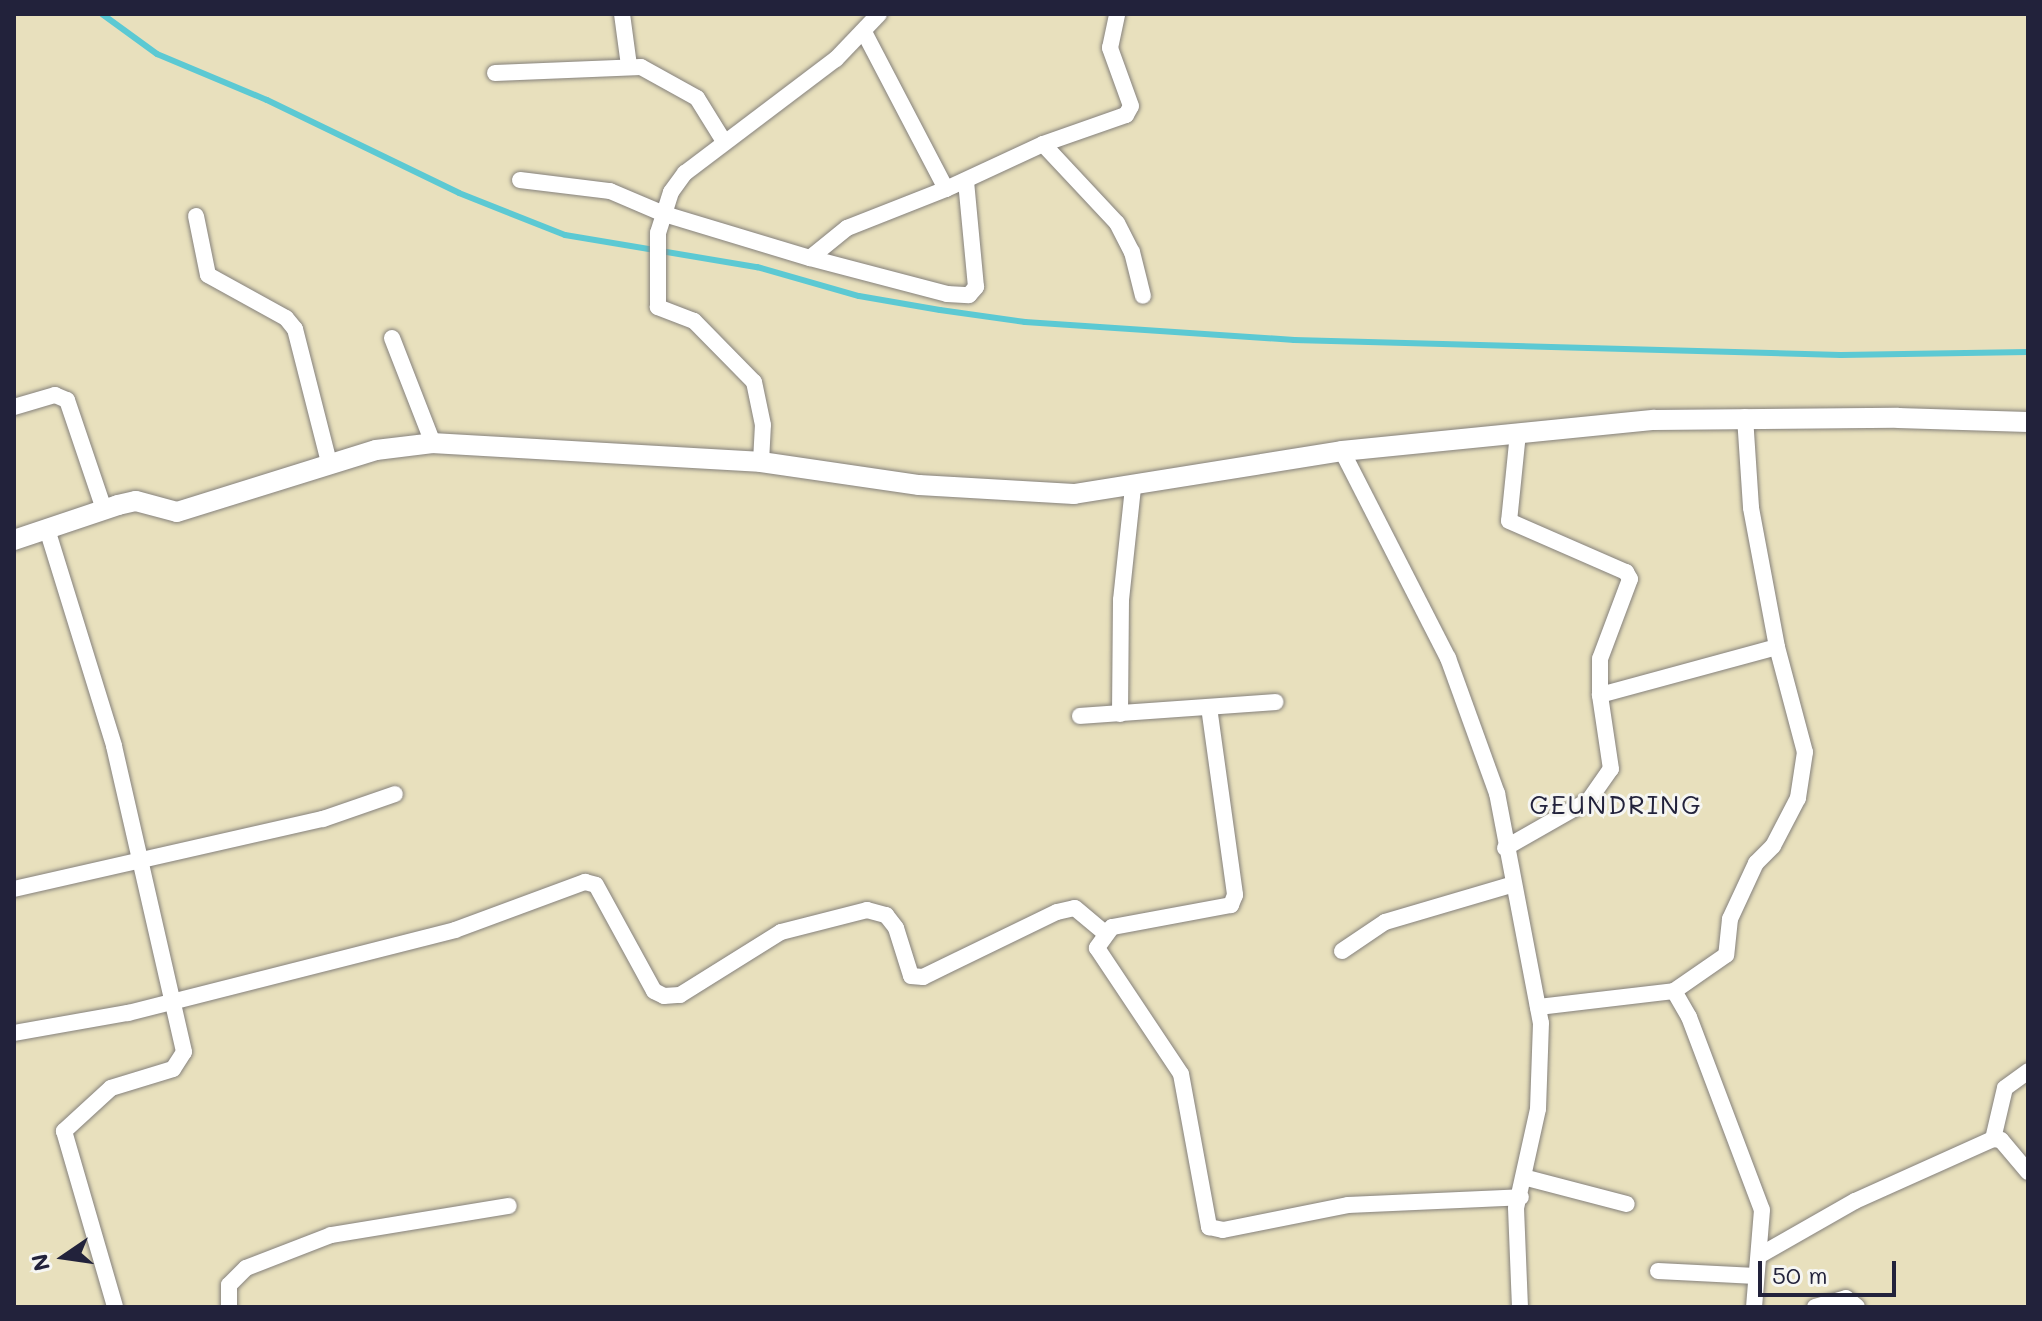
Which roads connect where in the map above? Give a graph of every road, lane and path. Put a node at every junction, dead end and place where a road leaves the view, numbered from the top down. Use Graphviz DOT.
graph roads {
  1 [pos="622,14"];
  2 [pos="879,14"];
  3 [pos="1117,14"];
  4 [pos="864,32"];
  5 [pos="629,66"];
  6 [pos="495,73"];
  7 [pos="723,140"];
  8 [pos="1043,144"];
  9 [pos="520,180"];
  10 [pos="966,181"];
  11 [pos="944,183"];
  12 [pos="664,214"];
  13 [pos="196,216"];
  14 [pos="803,254"];
  15 [pos="1143,296"];
  16 [pos="392,338"];
  17 [pos="14,407"];
  18 [pos="1745,417"];
  19 [pos="2028,422"];
  20 [pos="1518,433"];
  21 [pos="433,443"];
  22 [pos="1342,451"];
  23 [pos="761,462"];
  24 [pos="330,466"];
  25 [pos="1133,487"];
  26 [pos="104,509"];
  27 [pos="14,540"];
  28 [pos="53,545"];
  29 [pos="1777,647"];
  30 [pos="1600,695"];
  31 [pos="1275,702"];
  32 [pos="1209,707"];
  33 [pos="1120,714"];
  34 [pos="1080,716"];
  35 [pos="395,794"];
  36 [pos="1505,848"];
  37 [pos="137,864"];
  38 [pos="1511,885"];
  39 [pos="14,889"];
  40 [pos="1104,932"];
  41 [pos="1342,951"];
  42 [pos="1674,991"];
  43 [pos="171,1000"];
  44 [pos="1538,1007"];
  45 [pos="14,1033"];
  46 [pos="2028,1071"];
  47 [pos="1993,1139"];
  48 [pos="2028,1172"];
  49 [pos="1527,1178"];
  50 [pos="1521,1197"];
  51 [pos="1627,1204"];
  52 [pos="509,1206"];
  53 [pos="1762,1254"];
  54 [pos="1658,1271"];
  55 [pos="1756,1276"];
  56 [pos="115,1307"];
  57 [pos="229,1307"];
  58 [pos="1520,1307"];
  59 [pos="1754,1307"];
  60 [pos="1815,1307"];
  61 [pos="1857,1307"];
  1 -- 5 [label="street"];
  2 -- 4 [label="street"];
  3 -- 8 [label="street"];
  4 -- 7 [label="street"];
  4 -- 11 [label="street"];
  5 -- 6 [label="street"];
  5 -- 7 [label="street"];
  7 -- 12 [label="street"];
  8 -- 10 [label="street"];
  8 -- 15 [label="street"];
  9 -- 12 [label="street"];
  10 -- 11 [label="street"];
  10 -- 14 [label="street"];
  11 -- 14 [label="street"];
  12 -- 14 [label="street"];
  12 -- 23 [label="street"];
  13 -- 24 [label="street"];
  16 -- 21 [label="street"];
  17 -- 26 [label="street"];
  18 -- 19 [label="street"];
  18 -- 20 [label="street"];
  18 -- 29 [label="street"];
  20 -- 22 [label="street"];
  20 -- 30 [label="street"];
  21 -- 23 [label="street"];
  21 -- 24 [label="street"];
  22 -- 25 [label="street"];
  22 -- 36 [label="street"];
  23 -- 25 [label="street"];
  24 -- 26 [label="street"];
  25 -- 33 [label="street"];
  26 -- 28 [label="street"];
  27 -- 28 [label="street"];
  28 -- 37 [label="street"];
  29 -- 30 [label="street"];
  29 -- 42 [label="street"];
  30 -- 36 [label="street"];
  31 -- 32 [label="street"];
  32 -- 33 [label="street"];
  32 -- 40 [label="street"];
  33 -- 34 [label="street"];
  35 -- 37 [label="street"];
  36 -- 38 [label="street"];
  37 -- 39 [label="street"];
  37 -- 43 [label="street"];
  38 -- 41 [label="street"];
  38 -- 44 [label="street"];
  40 -- 43 [label="street"];
  40 -- 50 [label="street"];
  42 -- 44 [label="street"];
  42 -- 53 [label="street"];
  43 -- 45 [label="street"];
  43 -- 56 [label="street"];
  44 -- 49 [label="street"];
  46 -- 47 [label="street"];
  47 -- 48 [label="street"];
  47 -- 53 [label="street"];
  49 -- 50 [label="street"];
  49 -- 51 [label="street"];
  50 -- 58 [label="street"];
  52 -- 57 [label="street"];
  53 -- 55 [label="street"];
  54 -- 55 [label="street"];
  55 -- 59 [label="street"];
  60 -- 61 [label="street"];
}
